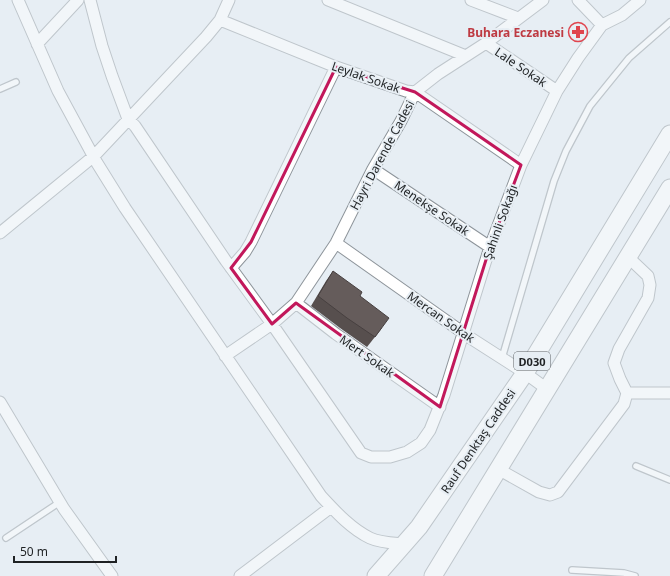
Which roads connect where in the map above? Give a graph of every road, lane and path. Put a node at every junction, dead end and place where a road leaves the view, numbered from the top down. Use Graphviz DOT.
graph roads {
  1 [pos="18,0"];
  2 [pos="78,0"];
  3 [pos="90,0"];
  4 [pos="229,0"];
  5 [pos="328,0"];
  6 [pos="471,0"];
  7 [pos="543,0"];
  8 [pos="578,0"];
  9 [pos="640,0"];
  10 [pos="518,18"];
  11 [pos="220,20"];
  12 [pos="670,22"];
  13 [pos="602,25"];
  14 [pos="486,43"];
  15 [pos="37,44"];
  16 [pos="466,56"];
  17 [pos="336,67"];
  18 [pos="16,82"];
  19 [pos="0,89"];
  20 [pos="415,92"];
  21 [pos="557,92"];
  22 [pos="128,119"];
  23 [pos="670,134"];
  24 [pos="94,156"];
  25 [pos="521,165"];
  26 [pos="373,169"];
  27 [pos="670,188"];
  28 [pos="0,233"];
  29 [pos="336,243"];
  30 [pos="490,247"];
  31 [pos="628,257"];
  32 [pos="231,268"];
  33 [pos="296,303"];
  34 [pos="272,324"];
  35 [pos="464,334"];
  36 [pos="225,356"];
  37 [pos="502,358"];
  38 [pos="525,373"];
  39 [pos="547,390"];
  40 [pos="627,393"];
  41 [pos="670,393"];
  42 [pos="0,402"];
  43 [pos="440,407"];
  44 [pos="636,466"];
  45 [pos="498,469"];
  46 [pos="670,480"];
  47 [pos="60,502"];
  48 [pos="331,507"];
  49 [pos="6,538"];
  50 [pos="404,544"];
  51 [pos="572,570"];
  52 [pos="112,576"];
  53 [pos="240,576"];
  54 [pos="376,576"];
  55 [pos="433,576"];
  56 [pos="635,576"];
  1 -- 15 [label="street"];
  2 -- 15 [label="street"];
  3 -- 22 [label="street, Şahinli Sokağı"];
  4 -- 11 [label="street"];
  5 -- 16 [label="street"];
  6 -- 10 [label="street"];
  7 -- 10 [label="street, Hayri Darende Cadesi"];
  8 -- 13 [label="street"];
  9 -- 13 [label="street, Şahinli Sokağı"];
  10 -- 14 [label="street, Hayri Darende Cadesi"];
  11 -- 17 [label="street, Leylak Sokak"];
  11 -- 22 [label="street"];
  12 -- 37 [label="lane"];
  13 -- 21 [label="street, Şahinli Sokağı"];
  14 -- 16 [label="street, Hayri Darende Cadesi"];
  14 -- 21 [label="street, Lale Sokak"];
  15 -- 24 [label="street"];
  16 -- 20 [label="street, Hayri Darende Cadesi"];
  17 -- 20 [label="street, Leylak Sokak"];
  17 -- 32 [label="street"];
  18 -- 19 [label="lane"];
  20 -- 25 [label="street, Leylak Sokak"];
  20 -- 26 [label="street, Hayri Darende Cadesi"];
  21 -- 25 [label="street, Şahinli Sokağı"];
  22 -- 24 [label="street"];
  22 -- 32 [label="street, Şahinli Sokağı"];
  23 -- 38 [label="main road, Rauf Denktaş Caddesi / D030"];
  24 -- 28 [label="street"];
  24 -- 36 [label="street"];
  25 -- 30 [label="street, Şahinli Sokağı"];
  26 -- 29 [label="street, Hayri Darende Cadesi"];
  26 -- 30 [label="street, Menekşe Sokak"];
  27 -- 31 [label="main road"];
  29 -- 33 [label="street, Hayri Darende Cadesi"];
  29 -- 35 [label="street, Mercan Sokak"];
  30 -- 35 [label="street, Şahinli Sokağı"];
  31 -- 39 [label="main road"];
  31 -- 40 [label="street"];
  32 -- 34 [label="street, Şahinli Sokağı"];
  33 -- 34 [label="street, Hayri Darende Cadesi"];
  33 -- 43 [label="street, Mert Sokak"];
  34 -- 36 [label="street, Hayri Darende Cadesi"];
  34 -- 43 [label="street, Şahinli Sokağı"];
  35 -- 37 [label="street, Mercan Sokak"];
  35 -- 43 [label="street, Şahinli Sokağı"];
  36 -- 48 [label="street"];
  37 -- 38 [label="street, Mercan Sokak"];
  38 -- 39 [label="street, Mercan Sokak"];
  38 -- 50 [label="main road, Rauf Denktaş Caddesi / D030"];
  39 -- 45 [label="main road"];
  40 -- 41 [label="street"];
  40 -- 45 [label="street"];
  42 -- 47 [label="street"];
  44 -- 46 [label="lane"];
  45 -- 55 [label="main road"];
  47 -- 49 [label="lane"];
  47 -- 52 [label="street"];
  48 -- 50 [label="street"];
  48 -- 53 [label="street"];
  50 -- 54 [label="main road, Rauf Denktaş Caddesi / D030"];
  51 -- 56 [label="lane"];
}
